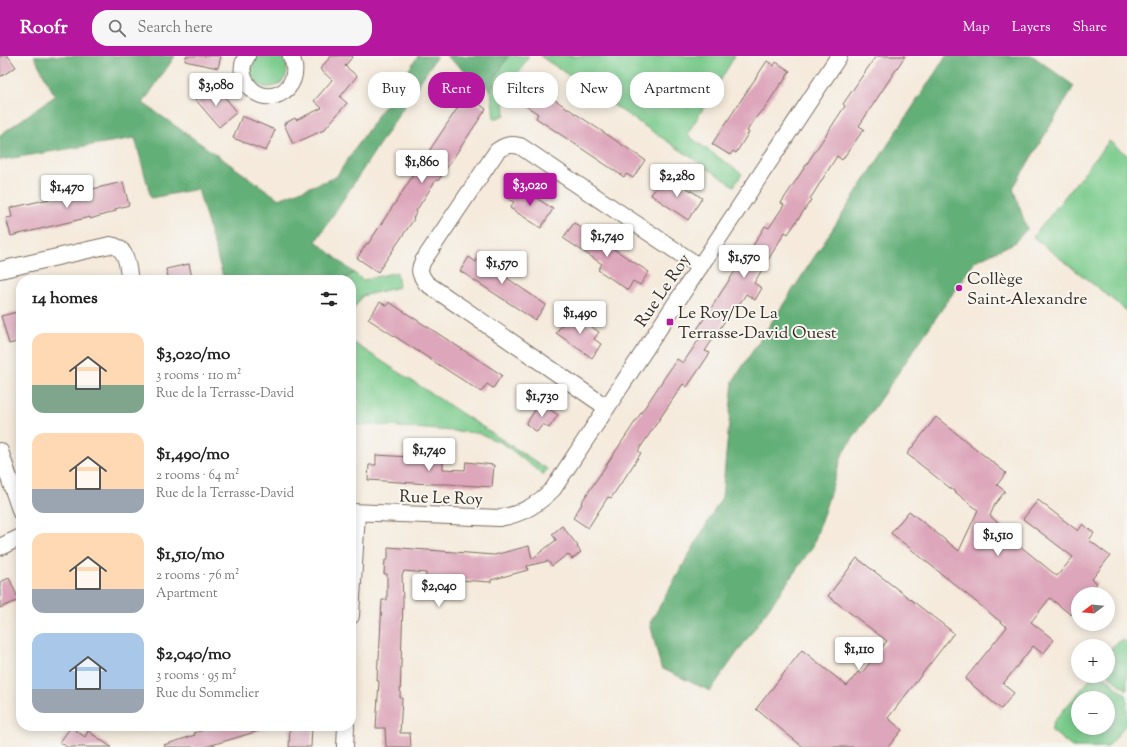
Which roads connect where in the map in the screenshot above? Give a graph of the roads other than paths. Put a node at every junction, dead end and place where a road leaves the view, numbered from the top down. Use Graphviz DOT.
graph roads {
  1 [pos="247,56"];
  2 [pos="291,56"];
  3 [pos="839,56"];
  4 [pos="700,267"];
  5 [pos="0,270"];
  6 [pos="129,275"];
  7 [pos="606,407"];
  8 [pos="0,451"];
  9 [pos="16,498"];
  10 [pos="356,513"];
  11 [pos="16,540"];
  12 [pos="0,547"];
  13 [pos="346,731"];
  14 [pos="345,747"];
  1 -- 2 [label="street"];
  3 -- 4 [label="street, Rue Le Roy"];
  4 -- 7 [label="street, Rue Le Roy"];
  4 -- 7 [label="street"];
  5 -- 6 [label="street"];
  7 -- 10 [label="street, Rue Le Roy"];
  8 -- 9 [label="street"];
  11 -- 12 [label="street"];
  13 -- 14 [label="street"];
}
